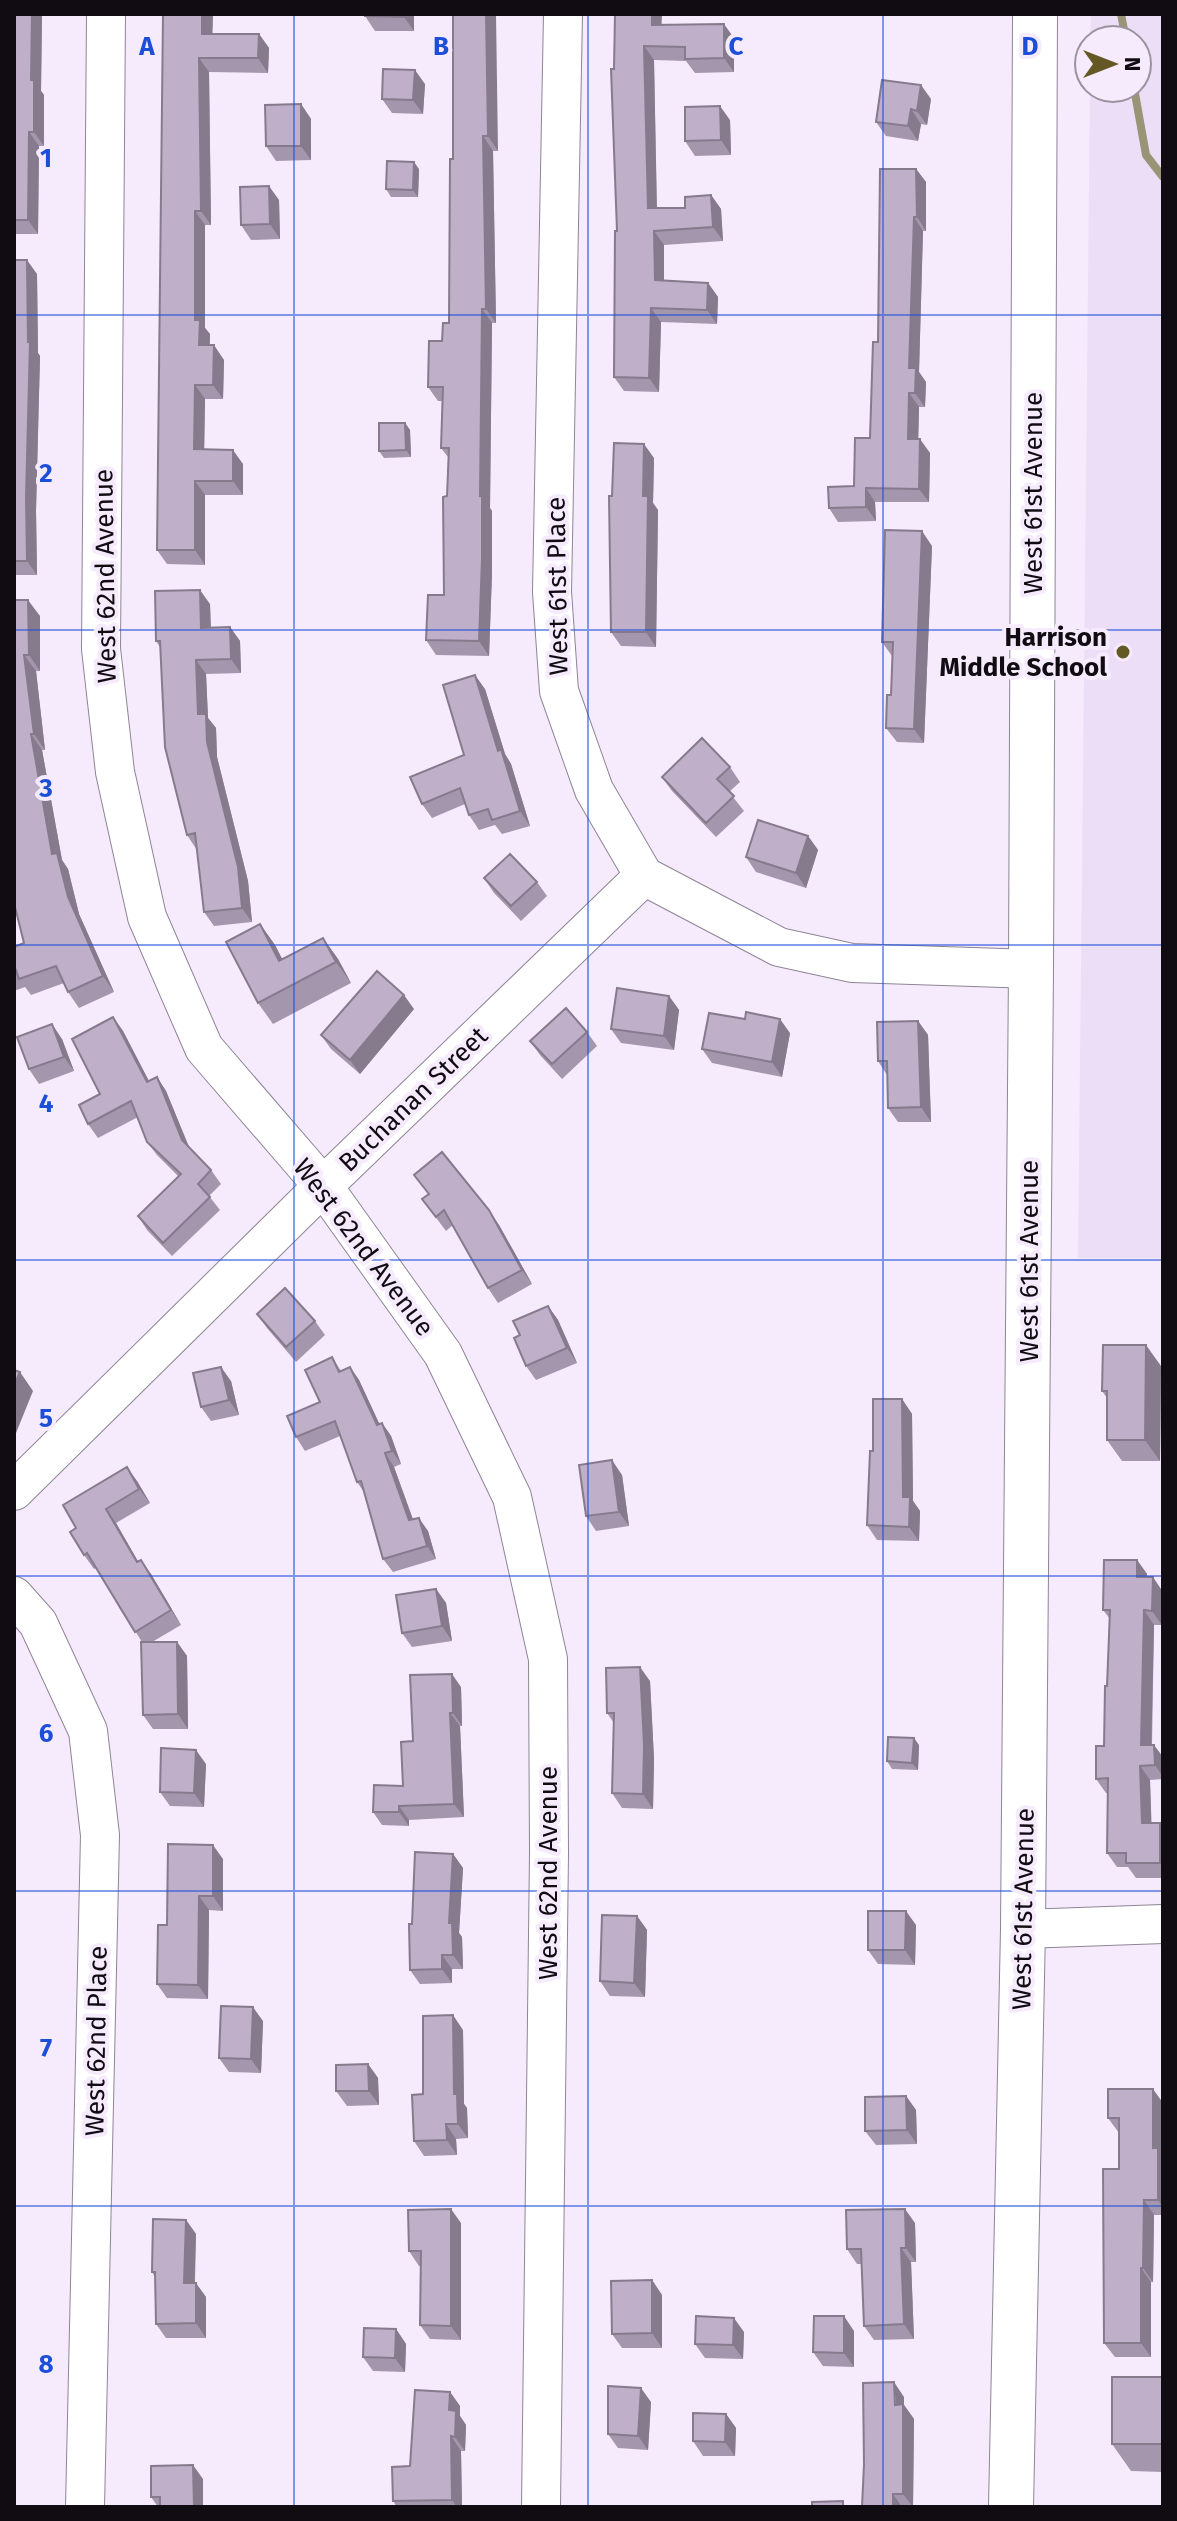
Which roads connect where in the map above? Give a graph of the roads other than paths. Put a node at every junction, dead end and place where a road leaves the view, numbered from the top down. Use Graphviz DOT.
graph roads {
  1 [pos="106,14"];
  2 [pos="563,14"];
  3 [pos="1035,14"];
  4 [pos="644,876"];
  5 [pos="1031,969"];
  6 [pos="323,1186"];
  7 [pos="14,1491"];
  8 [pos="14,1596"];
  9 [pos="1163,1924"];
  10 [pos="1023,1929"];
  11 [pos="85,2507"];
  12 [pos="541,2507"];
  13 [pos="1011,2507"];
  1 -- 6 [label="street, West 62nd Avenue"];
  2 -- 4 [label="street, West 61st Place"];
  3 -- 5 [label="main road, West 61st Avenue"];
  4 -- 5 [label="street"];
  4 -- 6 [label="street, Buchanan Street"];
  5 -- 10 [label="main road, West 61st Avenue"];
  6 -- 7 [label="street, Buchanan Street"];
  6 -- 12 [label="street, West 62nd Avenue"];
  8 -- 11 [label="street, West 62nd Place"];
  9 -- 10 [label="street"];
  10 -- 13 [label="main road, West 61st Avenue"];
}
